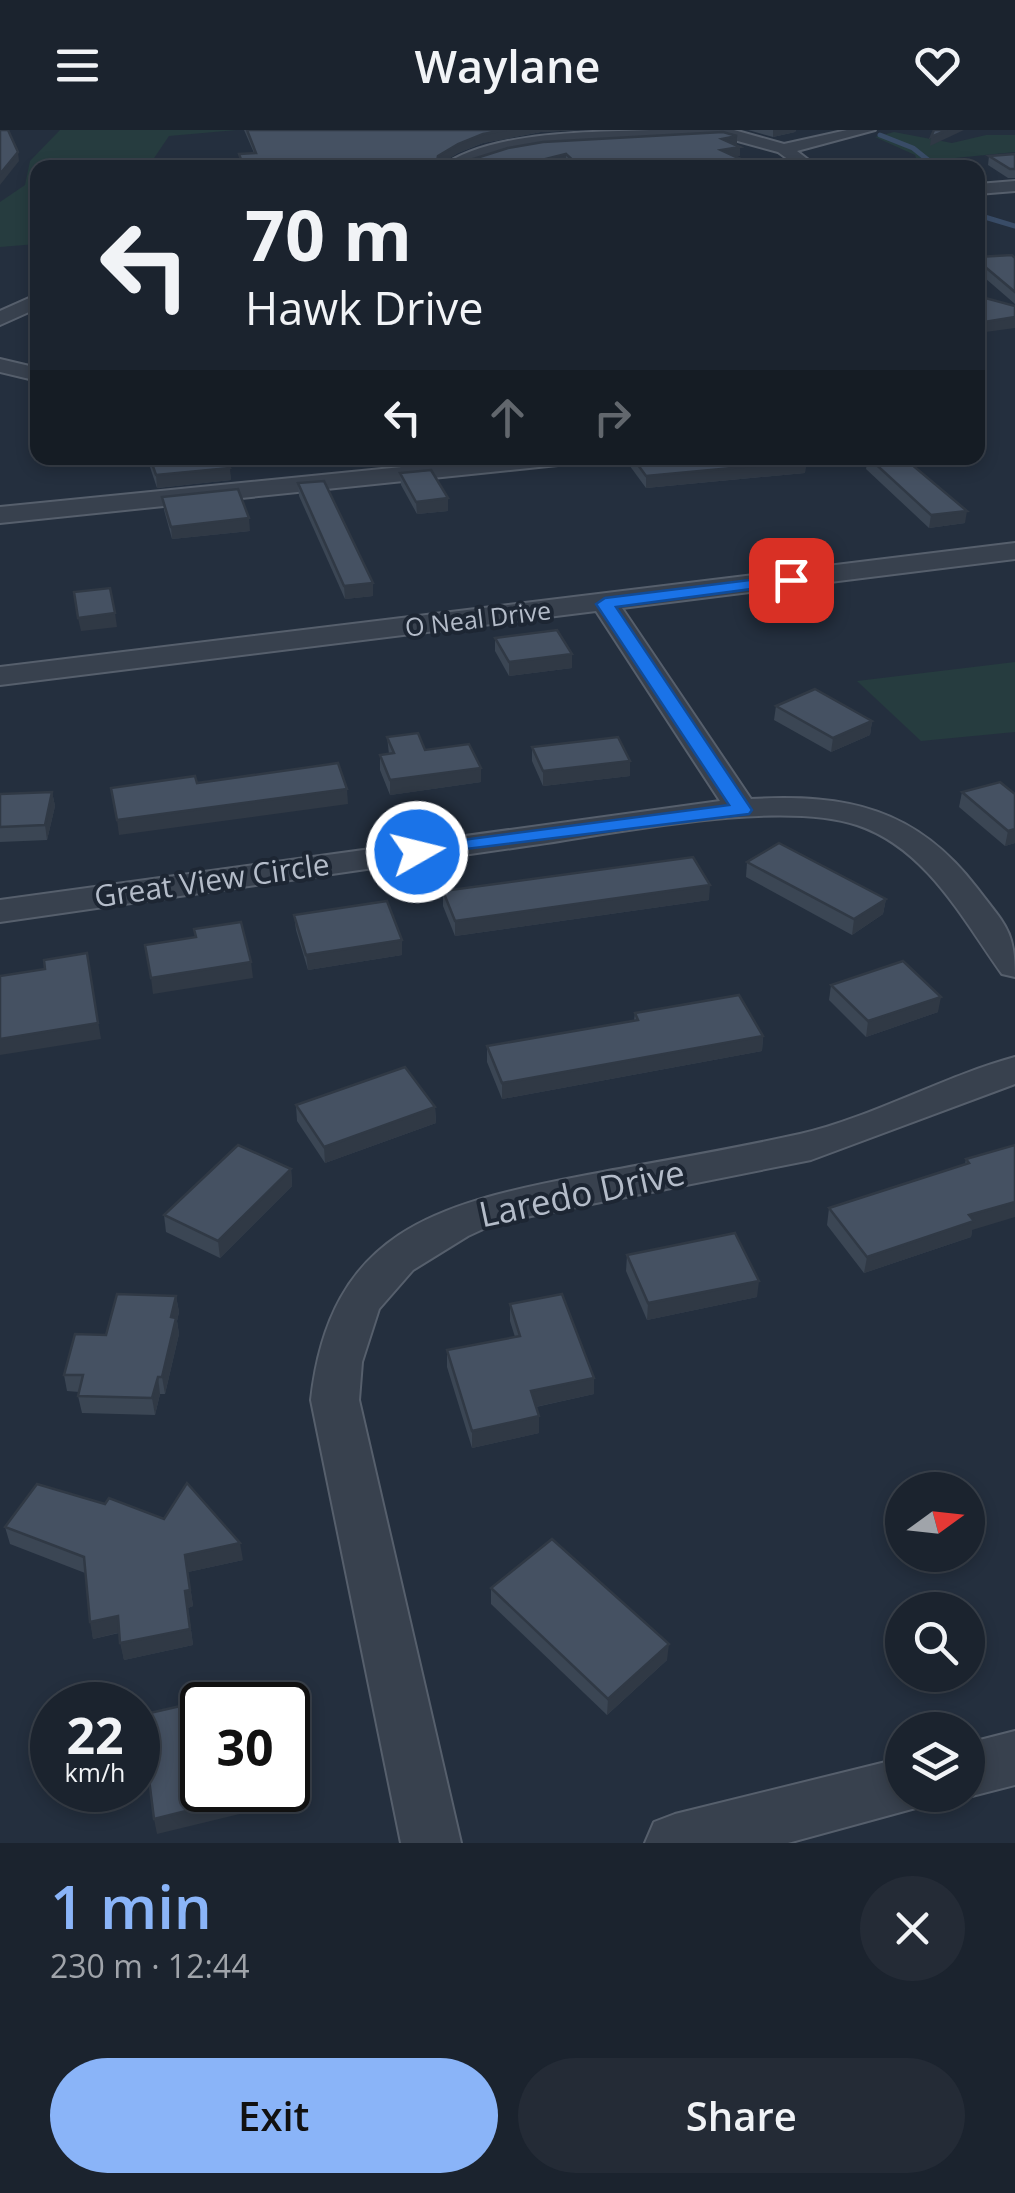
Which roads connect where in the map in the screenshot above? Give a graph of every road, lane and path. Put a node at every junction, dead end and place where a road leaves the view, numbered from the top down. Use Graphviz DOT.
graph roads {
  1 [pos="867,130"];
  2 [pos="720,131"];
  3 [pos="473,141"];
  4 [pos="784,149"];
  5 [pos="494,150"];
  6 [pos="468,160"];
  7 [pos="800,160"];
  8 [pos="1015,186"];
  9 [pos="985,188"];
  10 [pos="30,304"];
  11 [pos="0,319"];
  12 [pos="3,368"];
  13 [pos="30,373"];
  14 [pos="447,465"];
  15 [pos="0,514"];
  16 [pos="1015,551"];
  17 [pos="605,604"];
  18 [pos="0,676"];
  19 [pos="742,810"];
  20 [pos="0,911"];
  21 [pos="1015,966"];
  22 [pos="1015,1070"];
  23 [pos="1015,1758"];
  24 [pos="985,1766"];
  25 [pos="885,1790"];
  26 [pos="431,1843"];
  27 [pos="675,1843"];
  1 -- 4 [label="street"];
  2 -- 4 [label="street"];
  2 -- 5 [label="street"];
  3 -- 5 [label="street"];
  4 -- 7 [label="street"];
  5 -- 6 [label="street"];
  8 -- 9 [label="street"];
  10 -- 11 [label="street"];
  12 -- 13 [label="street"];
  14 -- 15 [label="street"];
  16 -- 17 [label="street, O Neal Drive"];
  17 -- 18 [label="street, O Neal Drive"];
  17 -- 19 [label="street"];
  19 -- 20 [label="street, Great View Circle"];
  19 -- 21 [label="street, Great View Circle"];
  22 -- 26 [label="street, Laredo Drive"];
  23 -- 24 [label="street"];
  25 -- 27 [label="street"];
}
